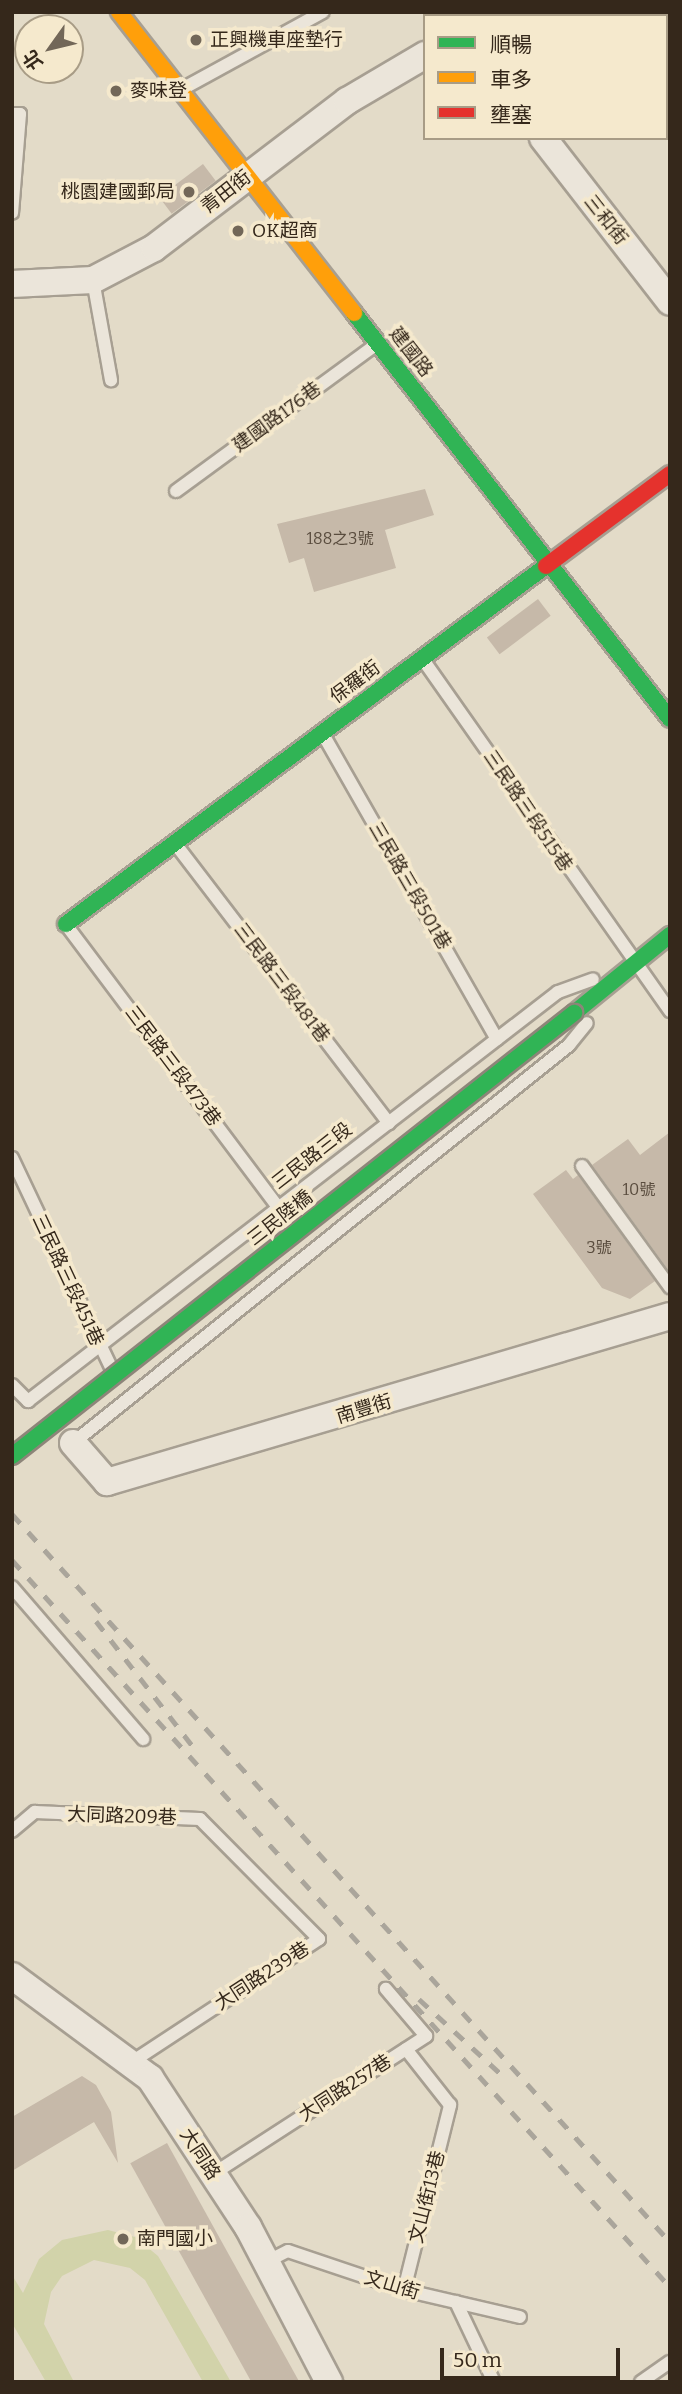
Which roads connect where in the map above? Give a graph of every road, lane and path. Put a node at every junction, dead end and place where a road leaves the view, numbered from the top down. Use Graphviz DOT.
graph roads {
  1 [pos="119,12"];
  2 [pos="323,12"];
  3 [pos="423,56"];
  4 [pos="181,90"];
  5 [pos="12,114"];
  6 [pos="545,140"];
  7 [pos="247,175"];
  8 [pos="12,213"];
  9 [pos="93,280"];
  10 [pos="12,284"];
  11 [pos="670,302"];
  12 [pos="378,343"];
  13 [pos="111,380"];
  14 [pos="670,474"];
  15 [pos="176,491"];
  16 [pos="551,566"];
  17 [pos="422,657"];
  18 [pos="670,719"];
  19 [pos="322,733"];
  20 [pos="175,843"];
  21 [pos="66,924"];
  22 [pos="670,935"];
  23 [pos="633,965"];
  24 [pos="670,1011"];
  25 [pos="574,1013"];
  26 [pos="497,1039"];
  27 [pos="389,1123"];
  28 [pos="12,1158"];
  29 [pos="582,1166"];
  30 [pos="279,1208"];
  31 [pos="670,1287"];
  32 [pos="670,1315"];
  33 [pos="99,1347"];
  34 [pos="12,1384"];
  35 [pos="128,1399"];
  36 [pos="73,1443"];
  37 [pos="12,1456"];
  38 [pos="12,1587"];
  39 [pos="143,1739"];
  40 [pos="12,1831"];
  41 [pos="258,1876"];
  42 [pos="12,1976"];
  43 [pos="386,1989"];
  44 [pos="406,2049"];
  45 [pos="132,2062"];
  46 [pos="213,2174"];
  47 [pos="268,2261"];
  48 [pos="404,2290"];
  49 [pos="456,2302"];
  50 [pos="520,2317"];
  51 [pos="670,2362"];
  52 [pos="329,2382"];
  53 [pos="494,2382"];
  54 [pos="641,2382"];
  1 -- 4 [label="street, 建國路"];
  2 -- 4 [label="lane"];
  3 -- 7 [label="street, 青田街"];
  4 -- 7 [label="street, 建國路"];
  5 -- 8 [label="lane"];
  6 -- 11 [label="street, 三和街"];
  7 -- 9 [label="street, 青田街"];
  7 -- 12 [label="street, 建國路"];
  9 -- 10 [label="street, 青田街"];
  9 -- 13 [label="lane"];
  12 -- 15 [label="lane, 建國路176巷"];
  12 -- 16 [label="street, 建國路"];
  14 -- 16 [label="street, 保羅街"];
  16 -- 17 [label="street, 保羅街"];
  16 -- 18 [label="street, 建國路"];
  17 -- 19 [label="street, 保羅街"];
  17 -- 23 [label="lane, 三民路三段515巷"];
  19 -- 20 [label="street, 保羅街"];
  19 -- 26 [label="lane, 三民路三段501巷"];
  20 -- 21 [label="street, 保羅街"];
  20 -- 27 [label="lane, 三民路三段481巷"];
  21 -- 30 [label="lane, 三民路三段473巷"];
  22 -- 23 [label="street, 三民路三段"];
  23 -- 24 [label="lane, 三民路三段515巷"];
  23 -- 25 [label="street, 三民路三段"];
  23 -- 26 [label="lane, 三民路三段"];
  23 -- 35 [label="lane, 三民路三段"];
  25 -- 37 [label="street, 三民陸橋, bridge"];
  26 -- 27 [label="lane, 三民路三段"];
  27 -- 30 [label="lane, 三民路三段"];
  28 -- 33 [label="lane, 三民路三段451巷"];
  29 -- 31 [label="lane"];
  30 -- 33 [label="lane, 三民路三段"];
  32 -- 36 [label="street, 南豐街"];
  33 -- 34 [label="lane, 三民路三段"];
  33 -- 35 [label="lane, 三民路三段451巷"];
  35 -- 36 [label="lane, 三民路三段"];
  38 -- 39 [label="lane"];
  40 -- 41 [label="lane, 大同路209巷"];
  41 -- 45 [label="lane, 大同路239巷"];
  42 -- 45 [label="street, 大同路"];
  43 -- 44 [label="lane, 大同路257巷"];
  44 -- 46 [label="lane, 大同路257巷"];
  44 -- 48 [label="lane, 文山街13巷"];
  45 -- 46 [label="street, 大同路"];
  46 -- 47 [label="street, 大同路"];
  47 -- 48 [label="lane, 文山街"];
  47 -- 52 [label="street, 大同路"];
  48 -- 49 [label="lane, 文山街"];
  49 -- 50 [label="lane, 文山街"];
  49 -- 53 [label="lane"];
  51 -- 54 [label="lane"];
}
